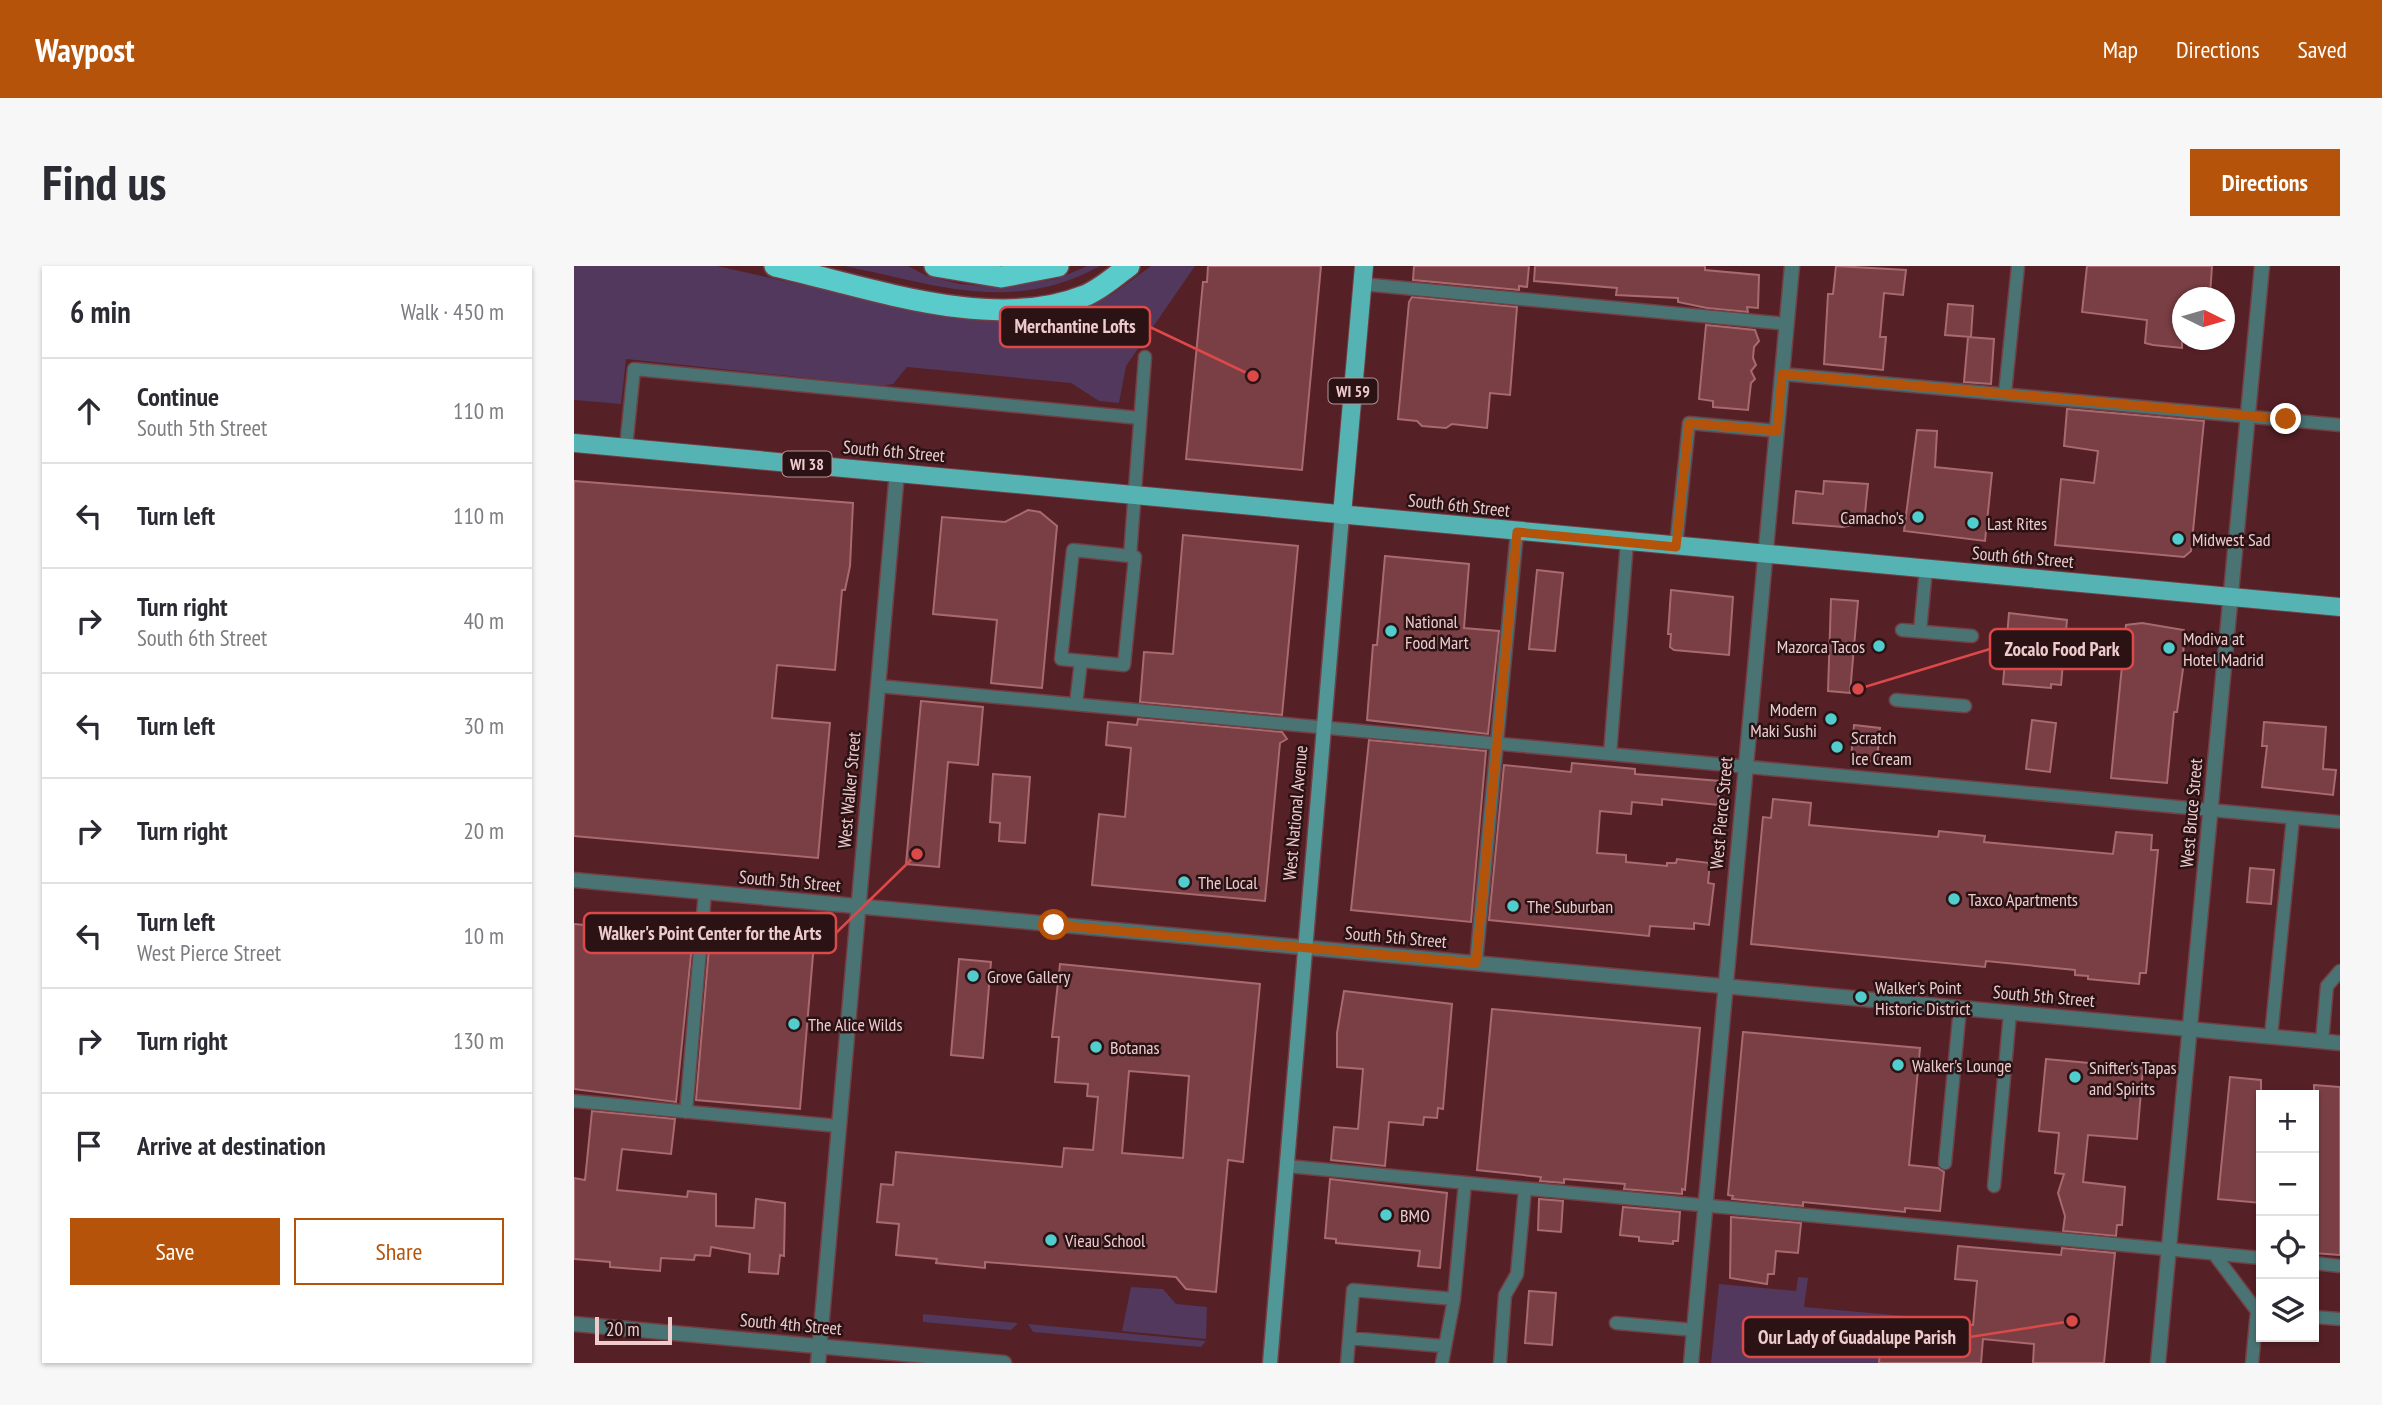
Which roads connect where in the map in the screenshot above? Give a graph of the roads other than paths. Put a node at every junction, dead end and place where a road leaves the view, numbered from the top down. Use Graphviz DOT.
graph roads {
  1 [pos="775,266"];
  2 [pos="935,266"];
  3 [pos="1058,266"];
  4 [pos="1129,266"];
  5 [pos="1792,266"];
  6 [pos="2018,266"];
  7 [pos="2262,266"];
  8 [pos="1363,275"];
  9 [pos="1787,324"];
  10 [pos="1145,357"];
  11 [pos="1782,374"];
  12 [pos="2005,393"];
  13 [pos="2248,415"];
  14 [pos="1140,418"];
  15 [pos="2340,425"];
  16 [pos="1777,431"];
  17 [pos="574,443"];
  18 [pos="626,447"];
  19 [pos="897,472"];
  20 [pos="1132,495"];
  21 [pos="1342,515"];
  22 [pos="1517,532"];
  23 [pos="1627,542"];
  24 [pos="1676,547"];
  25 [pos="1765,555"];
  26 [pos="1130,556"];
  27 [pos="1926,569"];
  28 [pos="2231,597"];
  29 [pos="2340,607"];
  30 [pos="1902,629"];
  31 [pos="1920,631"];
  32 [pos="1972,636"];
  33 [pos="1081,661"];
  34 [pos="878,686"];
  35 [pos="1896,700"];
  36 [pos="1076,704"];
  37 [pos="1965,706"];
  38 [pos="1324,727"];
  39 [pos="1497,743"];
  40 [pos="1610,754"];
  41 [pos="1745,767"];
  42 [pos="2210,810"];
  43 [pos="2293,818"];
  44 [pos="2340,822"];
  45 [pos="574,880"];
  46 [pos="705,892"];
  47 [pos="858,906"];
  48 [pos="1305,947"];
  49 [pos="1476,963"];
  50 [pos="2340,971"];
  51 [pos="1724,986"];
  52 [pos="1960,1008"];
  53 [pos="2010,1013"];
  54 [pos="2190,1029"];
  55 [pos="2271,1037"];
  56 [pos="2322,1041"];
  57 [pos="2340,1043"];
  58 [pos="574,1101"];
  59 [pos="685,1112"];
  60 [pos="838,1126"];
  61 [pos="1945,1163"];
  62 [pos="1287,1166"];
  63 [pos="1465,1183"];
  64 [pos="1994,1186"];
  65 [pos="1525,1189"];
  66 [pos="1705,1206"];
  67 [pos="2169,1250"];
  68 [pos="2214,1254"];
  69 [pos="2256,1258"];
  70 [pos="2319,1264"];
  71 [pos="2340,1266"];
  72 [pos="1454,1299"];
  73 [pos="2256,1307"];
  74 [pos="2319,1318"];
  75 [pos="2340,1320"];
  76 [pos="1616,1323"];
  77 [pos="574,1324"];
  78 [pos="1694,1330"];
  79 [pos="2256,1333"];
  80 [pos="1349,1338"];
  81 [pos="819,1346"];
  82 [pos="1443,1346"];
  83 [pos="818,1363"];
  84 [pos="1004,1363"];
  85 [pos="1270,1363"];
  86 [pos="1347,1363"];
  87 [pos="1442,1363"];
  88 [pos="1500,1363"];
  89 [pos="1692,1363"];
  90 [pos="2158,1363"];
  91 [pos="2252,1363"];
  1 -- 4 [label="highway"];
  2 -- 3 [label="highway"];
  5 -- 9 [label="street, West Pierce Street"];
  6 -- 12 [label="lane"];
  7 -- 13 [label="street, West Bruce Street"];
  8 -- 9 [label="lane"];
  8 -- 21 [label="main road, West National Avenue / WI 59"];
  9 -- 11 [label="street, West Pierce Street"];
  10 -- 14 [label="lane"];
  11 -- 12 [label="lane"];
  11 -- 16 [label="street, West Pierce Street"];
  12 -- 13 [label="lane"];
  13 -- 15 [label="lane"];
  13 -- 28 [label="street, West Bruce Street"];
  14 -- 18 [label="lane"];
  14 -- 20 [label="lane"];
  16 -- 24 [label="lane"];
  16 -- 25 [label="street, West Pierce Street"];
  17 -- 18 [label="main road, South 6th Street / WI 38"];
  18 -- 19 [label="main road, South 6th Street / WI 38"];
  19 -- 20 [label="main road, South 6th Street / WI 38"];
  19 -- 34 [label="street, West Walker Street"];
  20 -- 21 [label="main road, South 6th Street / WI 38"];
  20 -- 26 [label="lane"];
  21 -- 22 [label="main road, South 6th Street"];
  21 -- 38 [label="main road, West National Avenue / WI 59"];
  22 -- 23 [label="main road, South 6th Street"];
  22 -- 39 [label="lane"];
  23 -- 24 [label="main road, South 6th Street"];
  23 -- 40 [label="lane"];
  24 -- 25 [label="main road, South 6th Street"];
  25 -- 27 [label="main road, South 6th Street"];
  25 -- 41 [label="street, West Pierce Street"];
  26 -- 33 [label="lane"];
  26 -- 33 [label="lane"];
  27 -- 28 [label="main road, South 6th Street"];
  27 -- 31 [label="lane"];
  28 -- 29 [label="main road, South 6th Street"];
  28 -- 42 [label="street, West Bruce Street"];
  30 -- 31 [label="lane"];
  31 -- 32 [label="lane"];
  33 -- 36 [label="lane"];
  34 -- 36 [label="lane"];
  34 -- 47 [label="street, West Walker Street"];
  35 -- 37 [label="lane"];
  36 -- 38 [label="lane"];
  38 -- 39 [label="lane"];
  38 -- 48 [label="main road, West National Avenue / WI 59"];
  39 -- 40 [label="lane"];
  39 -- 49 [label="lane"];
  40 -- 41 [label="lane"];
  41 -- 42 [label="lane"];
  41 -- 51 [label="street, West Pierce Street"];
  42 -- 43 [label="lane"];
  42 -- 54 [label="street, West Bruce Street"];
  43 -- 44 [label="lane"];
  43 -- 55 [label="lane"];
  45 -- 46 [label="street, South 5th Street"];
  46 -- 47 [label="street, South 5th Street"];
  46 -- 59 [label="lane"];
  47 -- 48 [label="street, South 5th Street"];
  47 -- 60 [label="street, West Walker Street"];
  48 -- 49 [label="street, South 5th Street"];
  48 -- 62 [label="main road, West National Avenue / WI 59"];
  49 -- 51 [label="street, South 5th Street"];
  50 -- 56 [label="lane"];
  51 -- 52 [label="street, South 5th Street"];
  51 -- 66 [label="street, West Pierce Street"];
  52 -- 53 [label="street, South 5th Street"];
  52 -- 61 [label="lane"];
  53 -- 54 [label="street, South 5th Street"];
  53 -- 64 [label="lane"];
  54 -- 55 [label="street, South 5th Street"];
  54 -- 67 [label="street, West Bruce Street"];
  55 -- 56 [label="street, South 5th Street"];
  56 -- 57 [label="street, South 5th Street"];
  58 -- 59 [label="lane"];
  59 -- 60 [label="lane"];
  60 -- 81 [label="street, West Walker Street"];
  62 -- 63 [label="lane"];
  62 -- 85 [label="main road, West National Avenue / WI 59"];
  63 -- 65 [label="lane"];
  63 -- 72 [label="lane"];
  65 -- 66 [label="lane"];
  65 -- 88 [label="lane"];
  66 -- 67 [label="lane"];
  66 -- 78 [label="street, West Pierce Street"];
  67 -- 68 [label="lane"];
  67 -- 90 [label="street, West Bruce Street"];
  68 -- 69 [label="lane"];
  68 -- 73 [label="lane"];
  70 -- 71 [label="lane"];
  72 -- 80 [label="lane"];
  72 -- 82 [label="lane"];
  74 -- 75 [label="lane"];
  76 -- 78 [label="lane"];
  77 -- 81 [label="street, South 4th Street"];
  78 -- 89 [label="street, West Pierce Street"];
  79 -- 91 [label="lane"];
  80 -- 82 [label="lane"];
  80 -- 86 [label="lane"];
  81 -- 83 [label="street, West Walker Street"];
  81 -- 84 [label="street, South 4th Street"];
  82 -- 87 [label="lane"];
}
